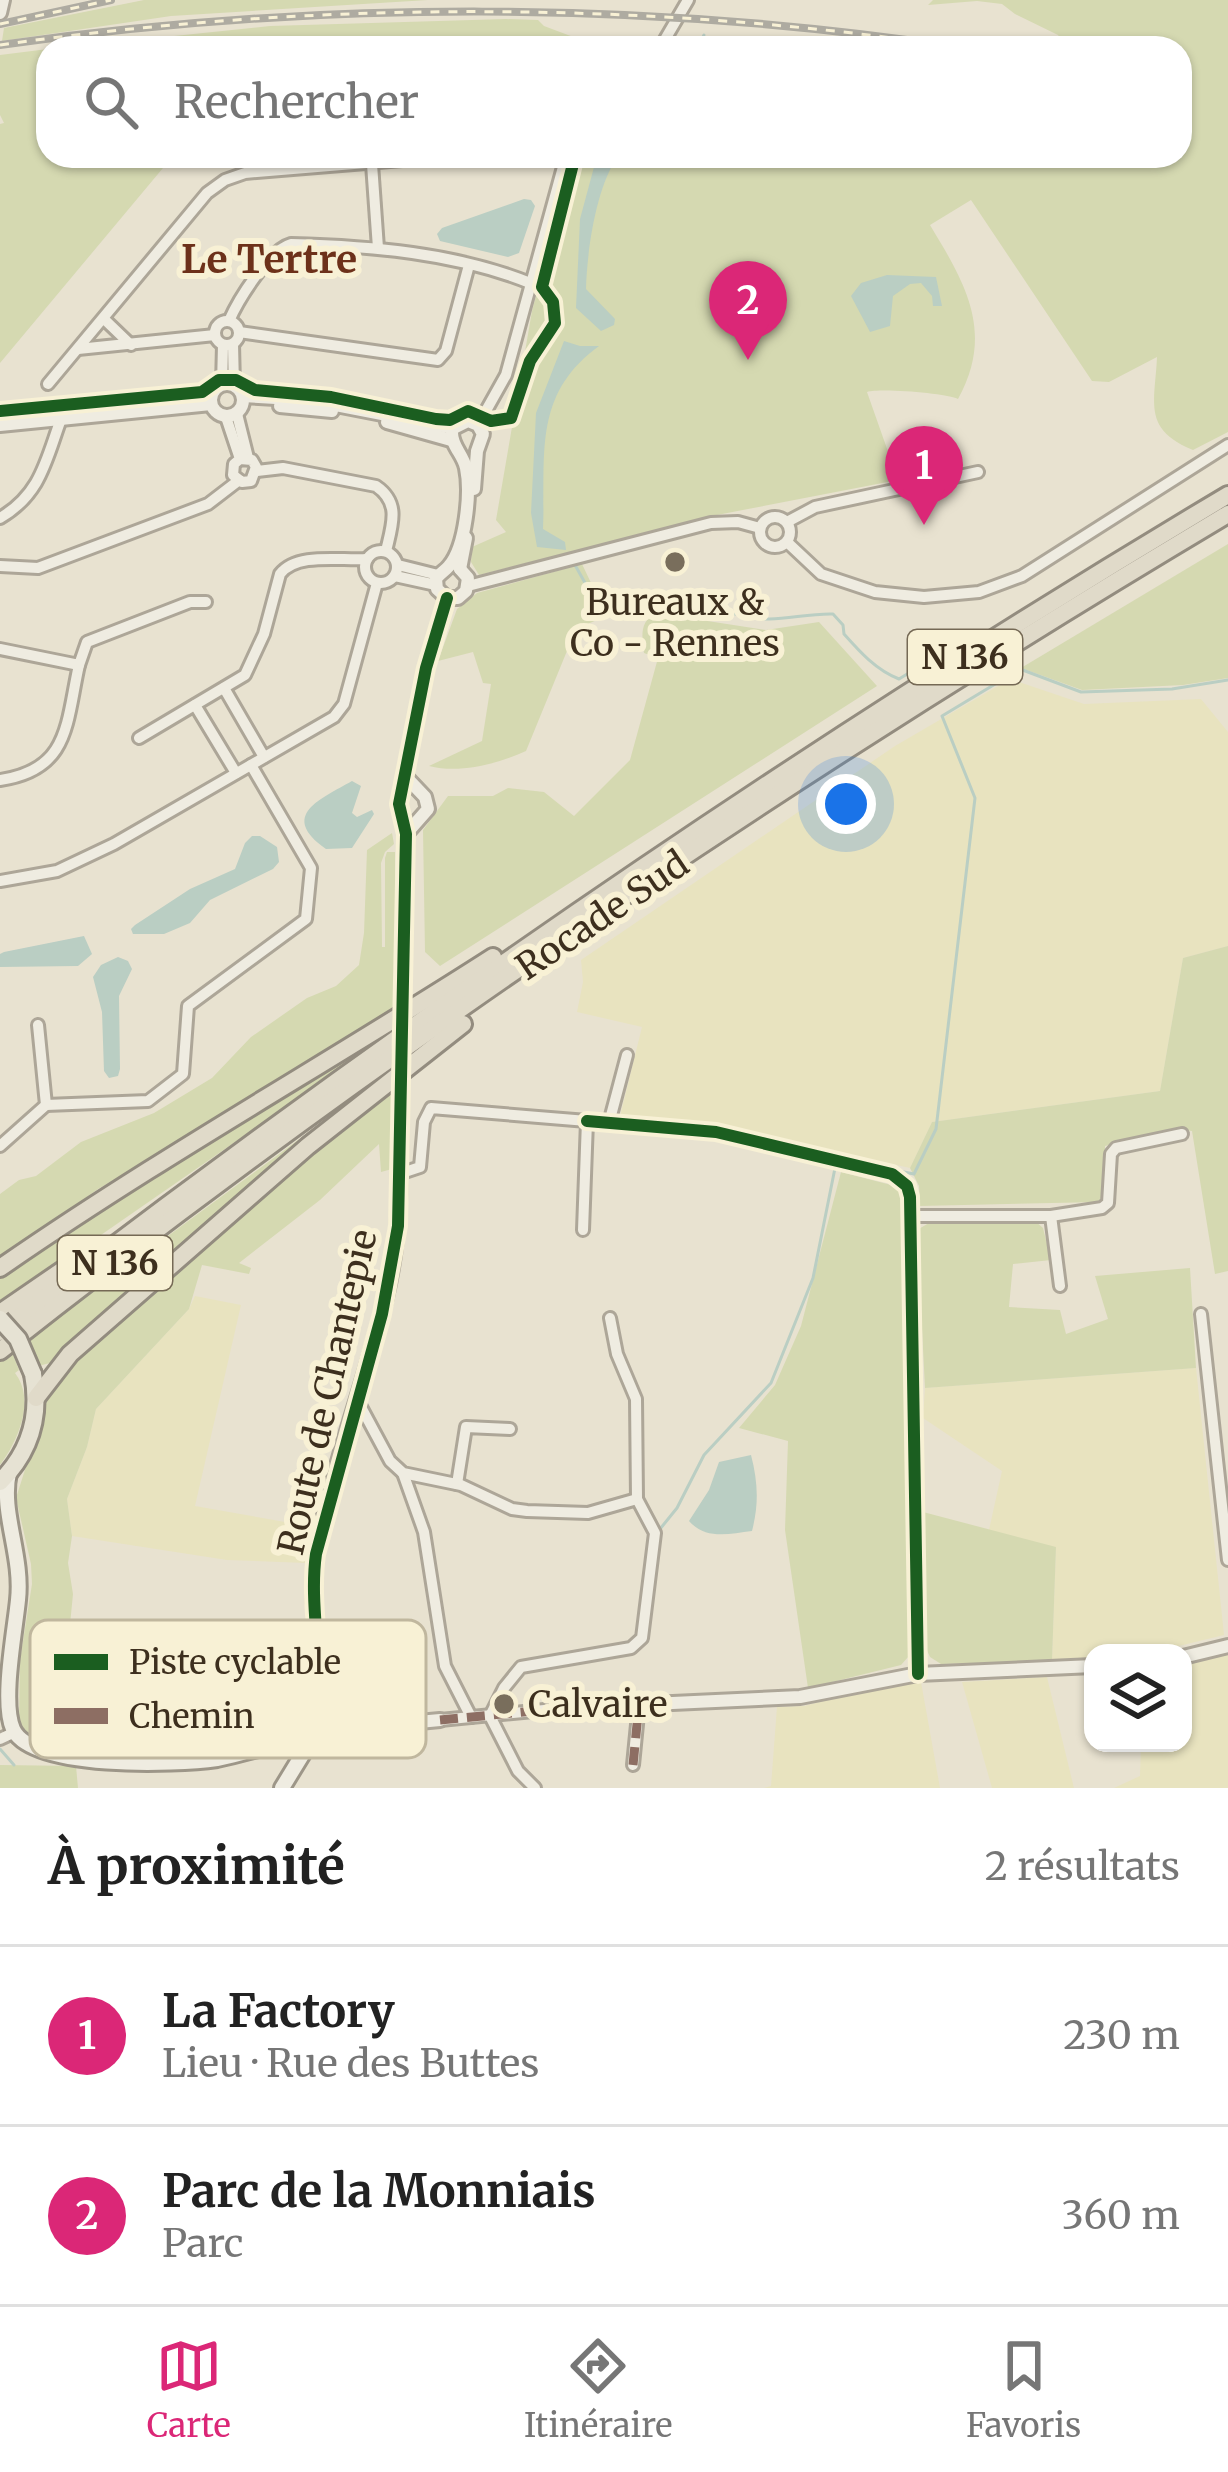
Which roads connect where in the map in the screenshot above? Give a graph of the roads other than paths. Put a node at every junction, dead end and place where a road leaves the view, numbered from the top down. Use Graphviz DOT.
graph roads {
  1 [pos="3,0"];
  2 [pos="688,0"];
  3 [pos="0,13"];
  4 [pos="667,36"];
  5 [pos="316,168"];
  6 [pos="372,168"];
  7 [pos="563,168"];
  8 [pos="378,248"];
  9 [pos="469,266"];
  10 [pos="530,283"];
  11 [pos="104,319"];
  12 [pos="230,321"];
  13 [pos="228,339"];
  14 [pos="131,345"];
  15 [pos="78,349"];
  16 [pos="48,384"];
  17 [pos="211,400"];
  18 [pos="234,400"];
  19 [pos="0,415"];
  20 [pos="62,419"];
  21 [pos="0,425"];
  22 [pos="478,425"];
  23 [pos="455,440"];
  24 [pos="1228,445"];
  25 [pos="477,451"];
  26 [pos="244,458"];
  27 [pos="257,471"];
  28 [pos="978,472"];
  29 [pos="238,481"];
  30 [pos="1228,495"];
  31 [pos="1228,514"];
  32 [pos="0,518"];
  33 [pos="787,522"];
  34 [pos="760,527"];
  35 [pos="787,542"];
  36 [pos="386,551"];
  37 [pos="367,560"];
  38 [pos="0,566"];
  39 [pos="396,570"];
  40 [pos="446,574"];
  41 [pos="377,583"];
  42 [pos="468,586"];
  43 [pos="447,598"];
  44 [pos="206,602"];
  45 [pos="0,649"];
  46 [pos="79,665"];
  47 [pos="224,688"];
  48 [pos="195,705"];
  49 [pos="140,738"];
  50 [pos="264,757"];
  51 [pos="251,765"];
  52 [pos="236,773"];
  53 [pos="406,777"];
  54 [pos="0,780"];
  55 [pos="418,793"];
  56 [pos="403,796"];
  57 [pos="410,819"];
  58 [pos="0,880"];
  59 [pos="583,908"];
  60 [pos="555,947"];
  61 [pos="38,1024"];
  62 [pos="627,1055"];
  63 [pos="46,1106"];
  64 [pos="587,1121"];
  65 [pos="609,1123"];
  66 [pos="1182,1134"];
  67 [pos="0,1146"];
  68 [pos="400,1174"];
  69 [pos="910,1216"];
  70 [pos="1051,1216"];
  71 [pos="134,1229"];
  72 [pos="583,1230"];
  73 [pos="0,1268"];
  74 [pos="1060,1286"];
  75 [pos="1201,1314"];
  76 [pos="0,1316"];
  77 [pos="610,1318"];
  78 [pos="0,1332"];
  79 [pos="0,1351"];
  80 [pos="36,1398"];
  81 [pos="356,1405"];
  82 [pos="510,1429"];
  83 [pos="403,1473"];
  84 [pos="5,1478"];
  85 [pos="457,1484"];
  86 [pos="637,1499"];
  87 [pos="0,1525"];
  88 [pos="18,1553"];
  89 [pos="1228,1560"];
  90 [pos="316,1620"];
  91 [pos="1228,1646"];
  92 [pos="1192,1655"];
  93 [pos="1084,1666"];
  94 [pos="918,1675"];
  95 [pos="639,1704"];
  96 [pos="566,1708"];
  97 [pos="490,1716"];
  98 [pos="471,1717"];
  99 [pos="440,1720"];
  100 [pos="426,1722"];
  101 [pos="7,1736"];
  102 [pos="92,1758"];
  103 [pos="213,1758"];
  104 [pos="300,1758"];
  105 [pos="633,1765"];
  106 [pos="531,1785"];
  107 [pos="282,1788"];
  108 [pos="514,1788"];
  1 -- 3 [label="street"];
  2 -- 4 [label="street"];
  5 -- 11 [label="street"];
  6 -- 8 [label="street"];
  7 -- 10 [label="street"];
  8 -- 9 [label="street"];
  8 -- 12 [label="street"];
  9 -- 10 [label="street"];
  9 -- 13 [label="street"];
  10 -- 22 [label="street"];
  11 -- 14 [label="street"];
  11 -- 15 [label="street"];
  12 -- 13 [label="street"];
  12 -- 13 [label="street"];
  13 -- 14 [label="street"];
  13 -- 18 [label="street"];
  14 -- 15 [label="street"];
  15 -- 16 [label="street"];
  17 -- 18 [label="street"];
  17 -- 18 [label="street"];
  17 -- 19 [label="street"];
  17 -- 20 [label="street"];
  18 -- 23 [label="street"];
  18 -- 26 [label="street"];
  20 -- 21 [label="street"];
  20 -- 32 [label="street"];
  22 -- 23 [label="street"];
  22 -- 25 [label="street"];
  23 -- 25 [label="street"];
  23 -- 40 [label="street"];
  24 -- 35 [label="street"];
  25 -- 40 [label="street"];
  26 -- 27 [label="street"];
  26 -- 29 [label="street"];
  27 -- 29 [label="street"];
  27 -- 36 [label="street"];
  28 -- 33 [label="street"];
  29 -- 38 [label="street"];
  30 -- 59 [label="highway, Rocade Sud / N 136"];
  31 -- 60 [label="highway, Rocade Sud / N 136"];
  33 -- 34 [label="street"];
  33 -- 35 [label="street"];
  34 -- 35 [label="street"];
  34 -- 42 [label="street"];
  36 -- 37 [label="street"];
  36 -- 39 [label="street"];
  37 -- 41 [label="street"];
  37 -- 47 [label="street"];
  39 -- 40 [label="street"];
  39 -- 41 [label="street"];
  40 -- 42 [label="street"];
  40 -- 43 [label="street"];
  41 -- 50 [label="street"];
  42 -- 43 [label="street"];
  43 -- 53 [label="street"];
  44 -- 46 [label="street"];
  45 -- 46 [label="street"];
  46 -- 54 [label="street"];
  47 -- 48 [label="street"];
  47 -- 50 [label="street"];
  48 -- 49 [label="street"];
  48 -- 52 [label="street"];
  50 -- 51 [label="street"];
  51 -- 52 [label="street"];
  51 -- 63 [label="street"];
  52 -- 58 [label="street"];
  53 -- 55 [label="street"];
  53 -- 56 [label="street"];
  55 -- 56 [label="street"];
  55 -- 57 [label="street"];
  56 -- 57 [label="street"];
  57 -- 68 [label="street, Route de Chantepie, bridge"];
  59 -- 71 [label="highway, Rocade Sud / N 136"];
  59 -- 73 [label="highway"];
  60 -- 79 [label="highway, Rocade Sud / N 136"];
  60 -- 80 [label="highway"];
  61 -- 63 [label="street"];
  62 -- 65 [label="street"];
  63 -- 67 [label="street"];
  64 -- 65 [label="street"];
  64 -- 68 [label="street"];
  64 -- 72 [label="street"];
  65 -- 69 [label="street"];
  66 -- 70 [label="street"];
  68 -- 81 [label="street, Route de Chantepie"];
  69 -- 70 [label="street"];
  69 -- 94 [label="street"];
  70 -- 74 [label="street"];
  71 -- 76 [label="highway"];
  71 -- 78 [label="highway, Rocade Sud / N 136"];
  75 -- 89 [label="street"];
  76 -- 80 [label="main road, bridge"];
  77 -- 86 [label="street"];
  80 -- 84 [label="main road"];
  81 -- 83 [label="street"];
  81 -- 90 [label="street, Route de Chantepie"];
  82 -- 85 [label="street"];
  83 -- 85 [label="street"];
  83 -- 98 [label="street"];
  84 -- 88 [label="main road"];
  85 -- 86 [label="street"];
  86 -- 97 [label="street"];
  87 -- 88 [label="main road"];
  88 -- 101 [label="main road"];
  91 -- 92 [label="street"];
  93 -- 94 [label="street"];
  94 -- 95 [label="street"];
  95 -- 96 [label="street"];
  95 -- 105 [label="street"];
  96 -- 97 [label="street"];
  97 -- 98 [label="street"];
  97 -- 106 [label="street"];
  98 -- 99 [label="street"];
  99 -- 100 [label="street"];
  102 -- 103 [label="main road"];
  104 -- 107 [label="main road, Route de Chantepie"];
  106 -- 108 [label="street"];
}
